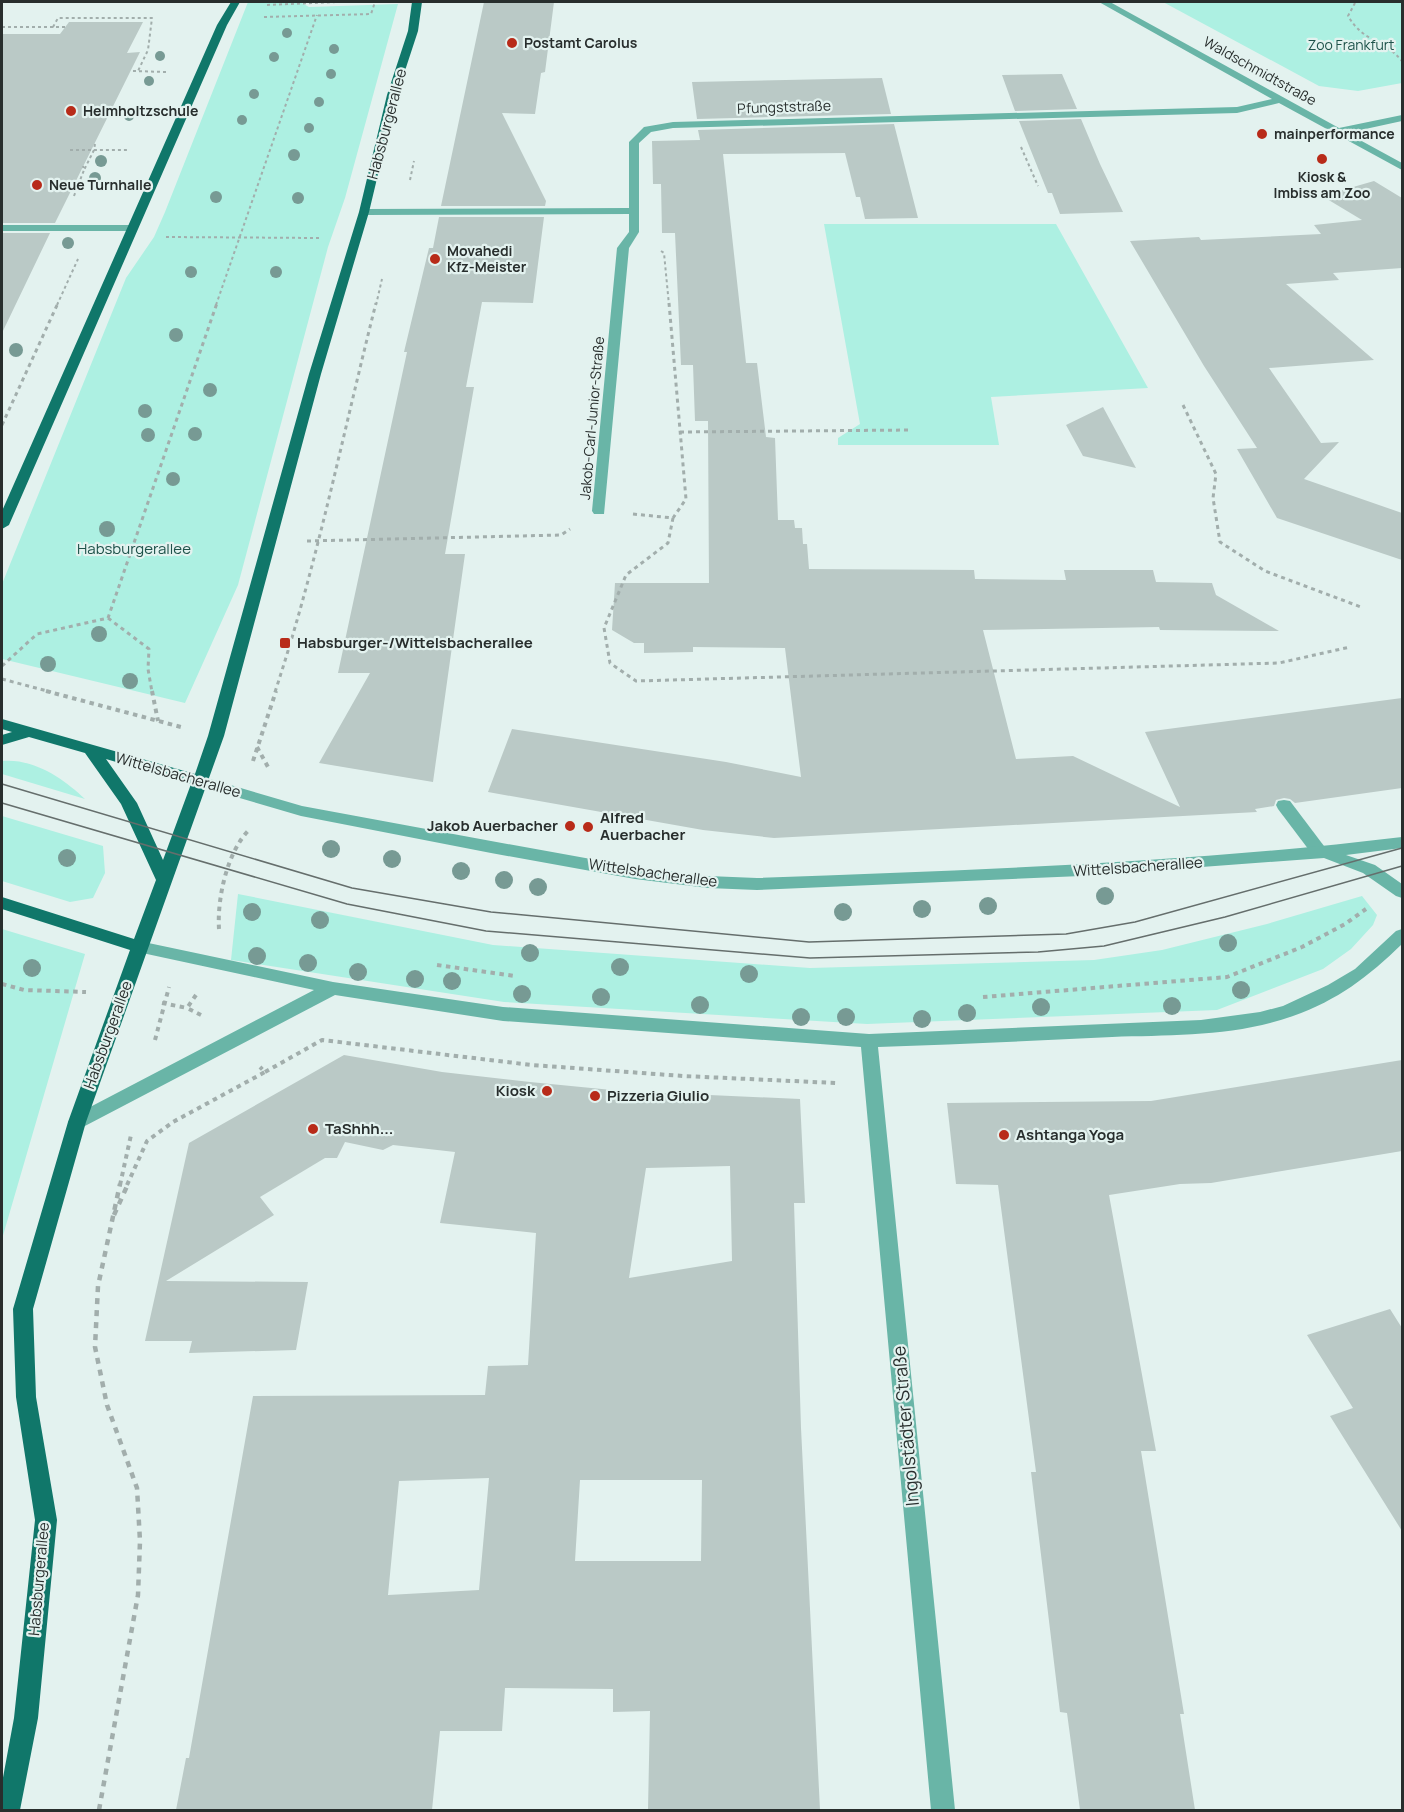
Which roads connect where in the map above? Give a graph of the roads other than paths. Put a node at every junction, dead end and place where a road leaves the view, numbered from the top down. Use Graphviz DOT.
graph roads {
  1 [pos="235,2"];
  2 [pos="417,2"];
  3 [pos="1104,2"];
  4 [pos="1279,100"];
  5 [pos="1402,118"];
  6 [pos="1340,131"];
  7 [pos="1402,167"];
  8 [pos="364,212"];
  9 [pos="635,212"];
  10 [pos="2,228"];
  11 [pos="132,228"];
  12 [pos="599,511"];
  13 [pos="2,525"];
  14 [pos="2,724"];
  15 [pos="28,732"];
  16 [pos="2,740"];
  17 [pos="90,749"];
  18 [pos="200,781"];
  19 [pos="1284,805"];
  20 [pos="1402,843"];
  21 [pos="1321,854"];
  22 [pos="164,879"];
  23 [pos="1402,892"];
  24 [pos="2,903"];
  25 [pos="1402,935"];
  26 [pos="139,947"];
  27 [pos="333,988"];
  28 [pos="869,1041"];
  29 [pos="77,1122"];
  30 [pos="8,1810"];
  31 [pos="943,1810"];
  1 -- 11 [label="main road"];
  2 -- 8 [label="main road, Habsburgerallee"];
  3 -- 4 [label="street, Waldschmidtstraße"];
  4 -- 6 [label="street, Waldschmidtstraße"];
  4 -- 9 [label="street, Pfungststraße"];
  5 -- 6 [label="street"];
  6 -- 7 [label="street, Waldschmidtstraße"];
  8 -- 9 [label="street"];
  8 -- 18 [label="main road, Habsburgerallee"];
  9 -- 12 [label="street, Jakob-Carl-Junior-Straße"];
  10 -- 11 [label="street"];
  11 -- 13 [label="main road"];
  14 -- 15 [label="main road, Wittelsbacherallee"];
  15 -- 16 [label="main road"];
  15 -- 17 [label="main road, Wittelsbacherallee"];
  17 -- 18 [label="main road, Wittelsbacherallee"];
  17 -- 22 [label="main road"];
  18 -- 21 [label="street, Wittelsbacherallee"];
  18 -- 22 [label="main road, Habsburgerallee"];
  19 -- 21 [label="street"];
  20 -- 21 [label="street, Wittelsbacherallee"];
  21 -- 23 [label="street, Wittelsbacherallee"];
  22 -- 26 [label="main road, Habsburgerallee"];
  24 -- 26 [label="main road"];
  25 -- 28 [label="street"];
  26 -- 27 [label="street"];
  26 -- 29 [label="main road, Habsburgerallee"];
  27 -- 28 [label="street"];
  27 -- 29 [label="street"];
  28 -- 31 [label="street, Ingolstädter Straße"];
  29 -- 30 [label="main road, Habsburgerallee"];
}
